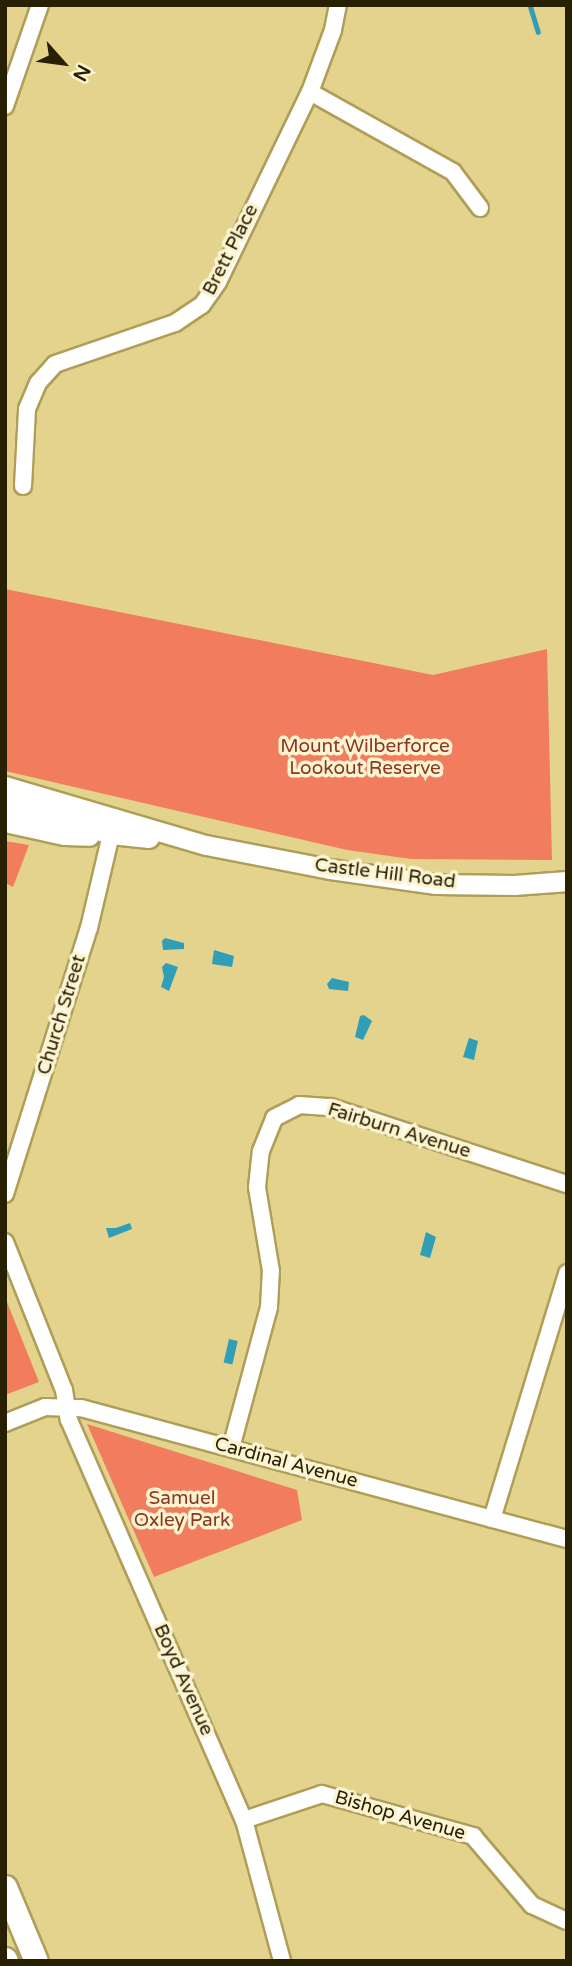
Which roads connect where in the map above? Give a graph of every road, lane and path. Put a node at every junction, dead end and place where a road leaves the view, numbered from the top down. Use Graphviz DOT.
graph roads {
  1 [pos="40,5"];
  2 [pos="338,5"];
  3 [pos="310,92"];
  4 [pos="5,106"];
  5 [pos="480,208"];
  6 [pos="23,486"];
  7 [pos="5,786"];
  8 [pos="5,804"];
  9 [pos="5,822"];
  10 [pos="112,826"];
  11 [pos="567,881"];
  12 [pos="567,1184"];
  13 [pos="5,1194"];
  14 [pos="5,1242"];
  15 [pos="567,1273"];
  16 [pos="66,1405"];
  17 [pos="5,1423"];
  18 [pos="231,1448"];
  19 [pos="492,1519"];
  20 [pos="567,1539"];
  21 [pos="244,1821"];
  22 [pos="5,1887"];
  23 [pos="567,1921"];
  24 [pos="36,1961"];
  25 [pos="282,1961"];
  1 -- 4 [label="street"];
  2 -- 3 [label="street, Brett Place"];
  3 -- 5 [label="street"];
  3 -- 6 [label="street, Brett Place"];
  7 -- 10 [label="main road, Castle Hill Road"];
  8 -- 10 [label="main road, Castle Hill Road"];
  9 -- 10 [label="main road"];
  10 -- 11 [label="main road, Castle Hill Road"];
  10 -- 13 [label="street, Church Street"];
  12 -- 18 [label="street, Fairburn Avenue"];
  14 -- 16 [label="street"];
  15 -- 19 [label="street"];
  16 -- 17 [label="street, Cardinal Avenue"];
  16 -- 18 [label="street, Cardinal Avenue"];
  16 -- 21 [label="street, Boyd Avenue"];
  18 -- 19 [label="street, Cardinal Avenue"];
  19 -- 20 [label="street, Cardinal Avenue"];
  21 -- 23 [label="street, Bishop Avenue"];
  21 -- 25 [label="street, Boyd Avenue"];
  22 -- 24 [label="highway"];
}
